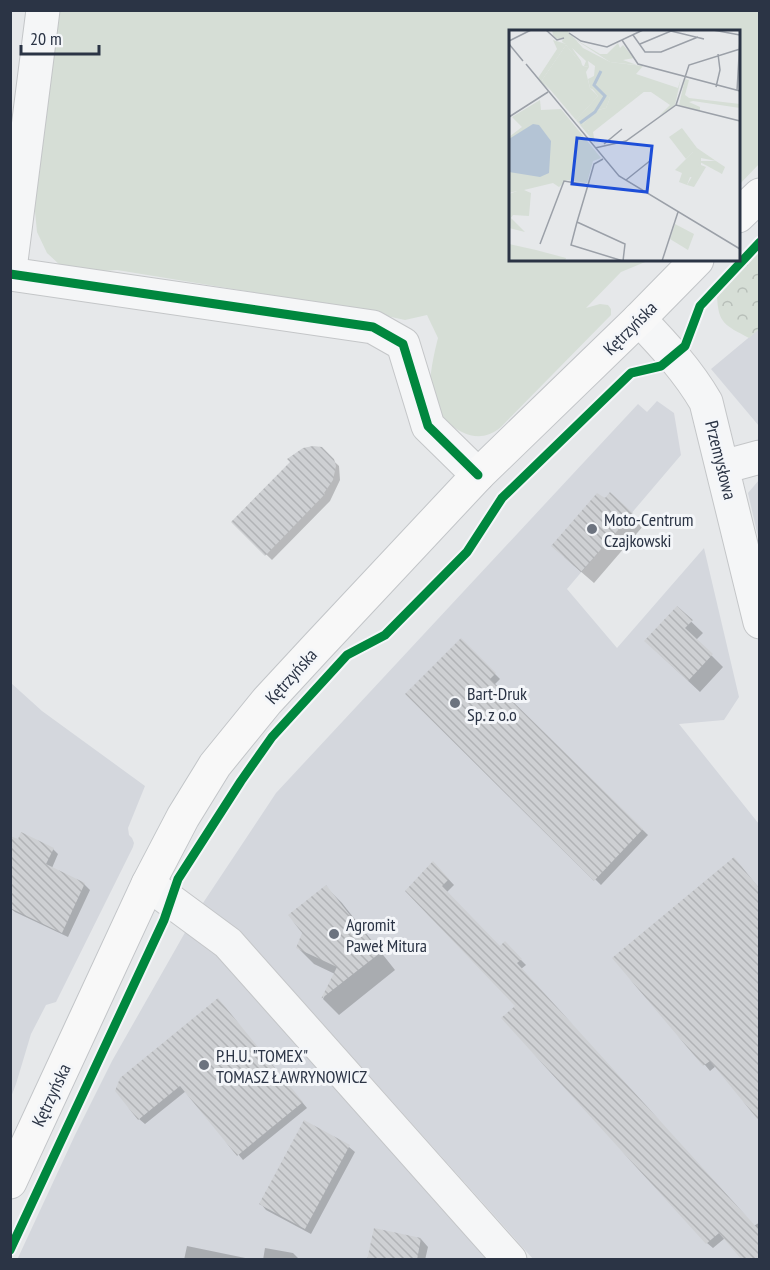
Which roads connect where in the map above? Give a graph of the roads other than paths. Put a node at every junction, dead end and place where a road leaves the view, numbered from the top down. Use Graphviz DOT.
graph roads {
  1 [pos="43,10"];
  2 [pos="759,195"];
  3 [pos="740,214"];
  4 [pos="696,261"];
  5 [pos="10,272"];
  6 [pos="639,319"];
  7 [pos="759,457"];
  8 [pos="723,467"];
  9 [pos="478,475"];
  10 [pos="759,622"];
  11 [pos="148,884"];
  12 [pos="10,1182"];
  13 [pos="510,1260"];
  1 -- 5 [label="street"];
  2 -- 3 [label="main road"];
  4 -- 6 [label="main road, Kętrzyńska"];
  5 -- 9 [label="street"];
  6 -- 8 [label="street, Przemysłowa"];
  6 -- 9 [label="main road, Kętrzyńska"];
  7 -- 8 [label="street"];
  8 -- 10 [label="street, Przemysłowa"];
  9 -- 11 [label="main road, Kętrzyńska"];
  11 -- 12 [label="main road, Kętrzyńska"];
  11 -- 13 [label="street"];
}
